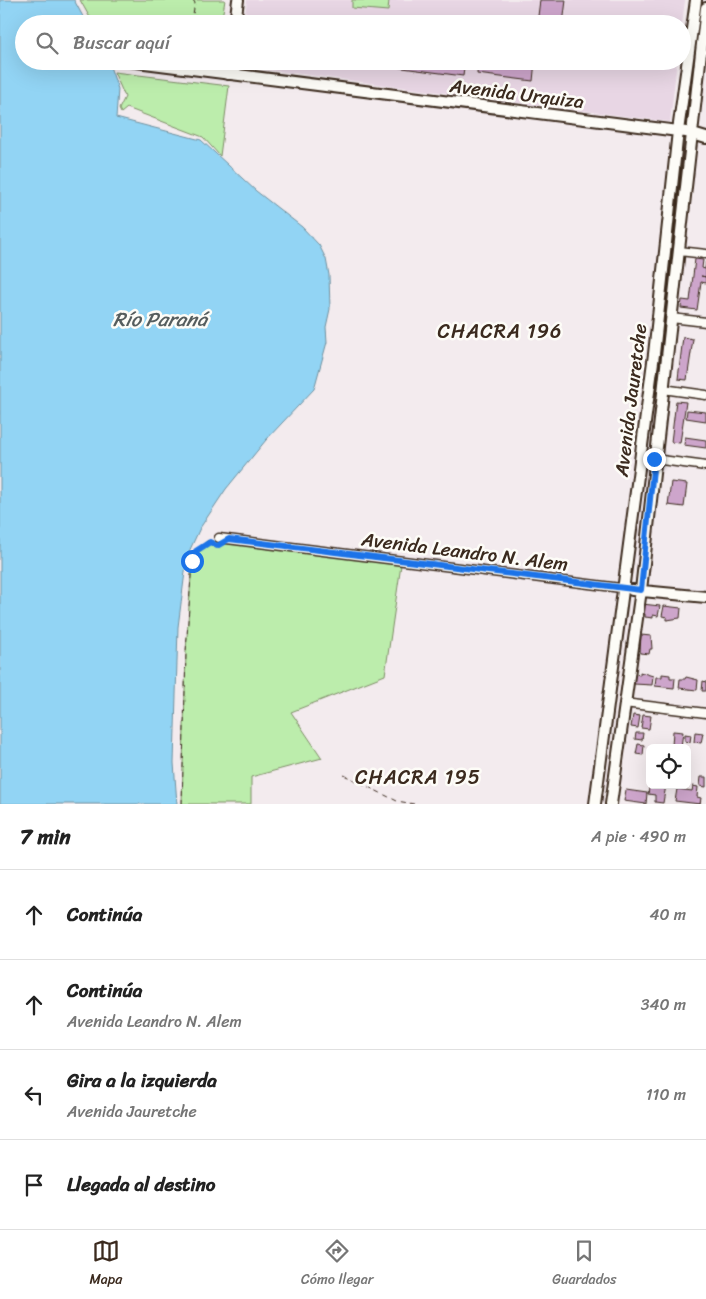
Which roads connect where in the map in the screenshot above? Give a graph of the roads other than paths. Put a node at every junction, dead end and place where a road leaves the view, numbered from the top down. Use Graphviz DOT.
graph roads {
  1 [pos="238,0"];
  2 [pos="701,5"];
  3 [pos="236,15"];
  4 [pos="691,60"];
  5 [pos="198,70"];
  6 [pos="229,70"];
  7 [pos="689,70"];
  8 [pos="228,74"];
  9 [pos="706,129"];
  10 [pos="678,131"];
  11 [pos="692,132"];
  12 [pos="706,138"];
  13 [pos="679,250"];
  14 [pos="706,254"];
  15 [pos="671,318"];
  16 [pos="706,322"];
  17 [pos="663,389"];
  18 [pos="706,395"];
  19 [pos="654,459"];
  20 [pos="706,466"];
  21 [pos="219,538"];
  22 [pos="632,590"];
  23 [pos="706,597"];
  24 [pos="624,703"];
  25 [pos="706,713"];
  26 [pos="596,804"];
  27 [pos="611,804"];
  1 -- 3 [label="main road"];
  2 -- 4 [label="main road, Avenida Jauretche"];
  2 -- 11 [label="main road, Avenida Jauretche"];
  5 -- 8 [label="main road, Avenida Urquiza"];
  6 -- 8 [label="main road"];
  7 -- 10 [label="main road, Avenida Jauretche"];
  8 -- 10 [label="main road, Avenida Urquiza"];
  9 -- 11 [label="main road, Avenida Urquiza"];
  10 -- 11 [label="main road, Avenida Urquiza"];
  10 -- 22 [label="main road, Avenida Jauretche"];
  11 -- 12 [label="main road, Avenida Urquiza"];
  11 -- 13 [label="main road, Avenida Jauretche"];
  13 -- 14 [label="street"];
  13 -- 15 [label="main road, Avenida Jauretche"];
  15 -- 16 [label="street"];
  15 -- 17 [label="main road, Avenida Jauretche"];
  17 -- 18 [label="street"];
  17 -- 19 [label="main road, Avenida Jauretche"];
  19 -- 20 [label="street"];
  19 -- 22 [label="main road, Avenida Jauretche"];
  21 -- 22 [label="street, Avenida Leandro N. Alem"];
  22 -- 23 [label="main road, Avenida Leandro N. Alem"];
  22 -- 24 [label="main road, Avenida Jauretche"];
  22 -- 26 [label="main road, Avenida Jauretche"];
  24 -- 25 [label="street"];
  24 -- 27 [label="main road, Avenida Jauretche"];
}
